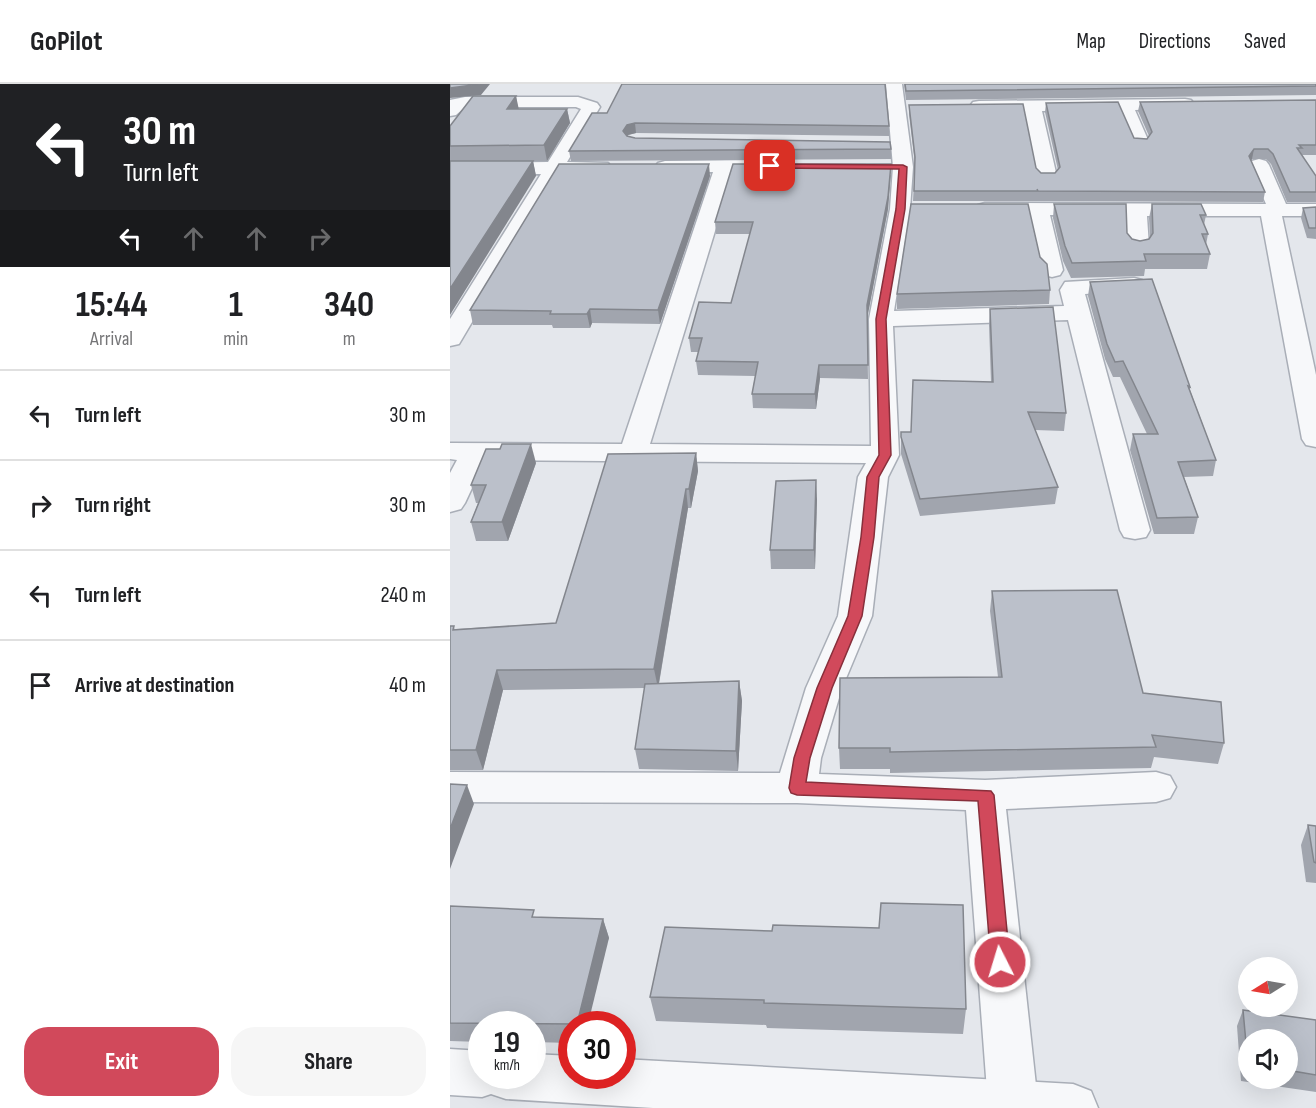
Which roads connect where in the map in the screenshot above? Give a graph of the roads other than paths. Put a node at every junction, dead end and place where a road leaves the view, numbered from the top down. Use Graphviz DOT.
graph roads {
  1 [pos="894,84"];
  2 [pos="1196,104"];
  3 [pos="1125,105"];
  4 [pos="964,106"];
  5 [pos="1032,106"];
  6 [pos="896,107"];
  7 [pos="919,107"];
  8 [pos="450,111"];
  9 [pos="1140,142"];
  10 [pos="1259,165"];
  11 [pos="725,166"];
  12 [pos="796,166"];
  13 [pos="624,167"];
  14 [pos="647,167"];
  15 [pos="879,167"];
  16 [pos="903,167"];
  17 [pos="555,168"];
  18 [pos="450,169"];
  19 [pos="1047,177"];
  20 [pos="900,209"];
  21 [pos="923,209"];
  22 [pos="969,209"];
  23 [pos="1038,209"];
  24 [pos="1136,210"];
  25 [pos="1275,210"];
  26 [pos="1316,210"];
  27 [pos="1138,247"];
  28 [pos="1052,270"];
  29 [pos="1147,285"];
  30 [pos="1078,313"];
  31 [pos="881,319"];
  32 [pos="450,339"];
  33 [pos="1316,439"];
  34 [pos="462,451"];
  35 [pos="633,453"];
  36 [pos="885,455"];
  37 [pos="450,503"];
  38 [pos="1135,530"];
  39 [pos="450,787"];
  40 [pos="1156,787"];
  41 [pos="797,788"];
  42 [pos="985,795"];
  43 [pos="450,1072"];
  44 [pos="468,1073"];
  45 [pos="546,1078"];
  46 [pos="1044,1107"];
  1 -- 6 [label="street"];
  2 -- 3 [label="street"];
  3 -- 5 [label="street"];
  3 -- 9 [label="street"];
  4 -- 5 [label="street"];
  5 -- 19 [label="street"];
  6 -- 7 [label="street"];
  6 -- 16 [label="street"];
  8 -- 17 [label="street"];
  10 -- 25 [label="street"];
  11 -- 12 [label="street"];
  11 -- 14 [label="street"];
  11 -- 35 [label="street"];
  13 -- 17 [label="street"];
  15 -- 16 [label="street"];
  16 -- 20 [label="street"];
  17 -- 18 [label="street"];
  17 -- 32 [label="street"];
  20 -- 21 [label="street"];
  20 -- 31 [label="street"];
  22 -- 23 [label="street"];
  23 -- 24 [label="street"];
  23 -- 28 [label="street"];
  24 -- 25 [label="street"];
  24 -- 27 [label="street"];
  25 -- 26 [label="street"];
  25 -- 33 [label="street"];
  29 -- 30 [label="street"];
  30 -- 31 [label="street"];
  30 -- 38 [label="street"];
  31 -- 36 [label="street"];
  34 -- 35 [label="street"];
  34 -- 37 [label="street"];
  35 -- 36 [label="street"];
  36 -- 41 [label="street"];
  39 -- 41 [label="street"];
  40 -- 42 [label="street"];
  41 -- 42 [label="street"];
  42 -- 46 [label="street"];
  43 -- 44 [label="street"];
  45 -- 46 [label="street"];
}
